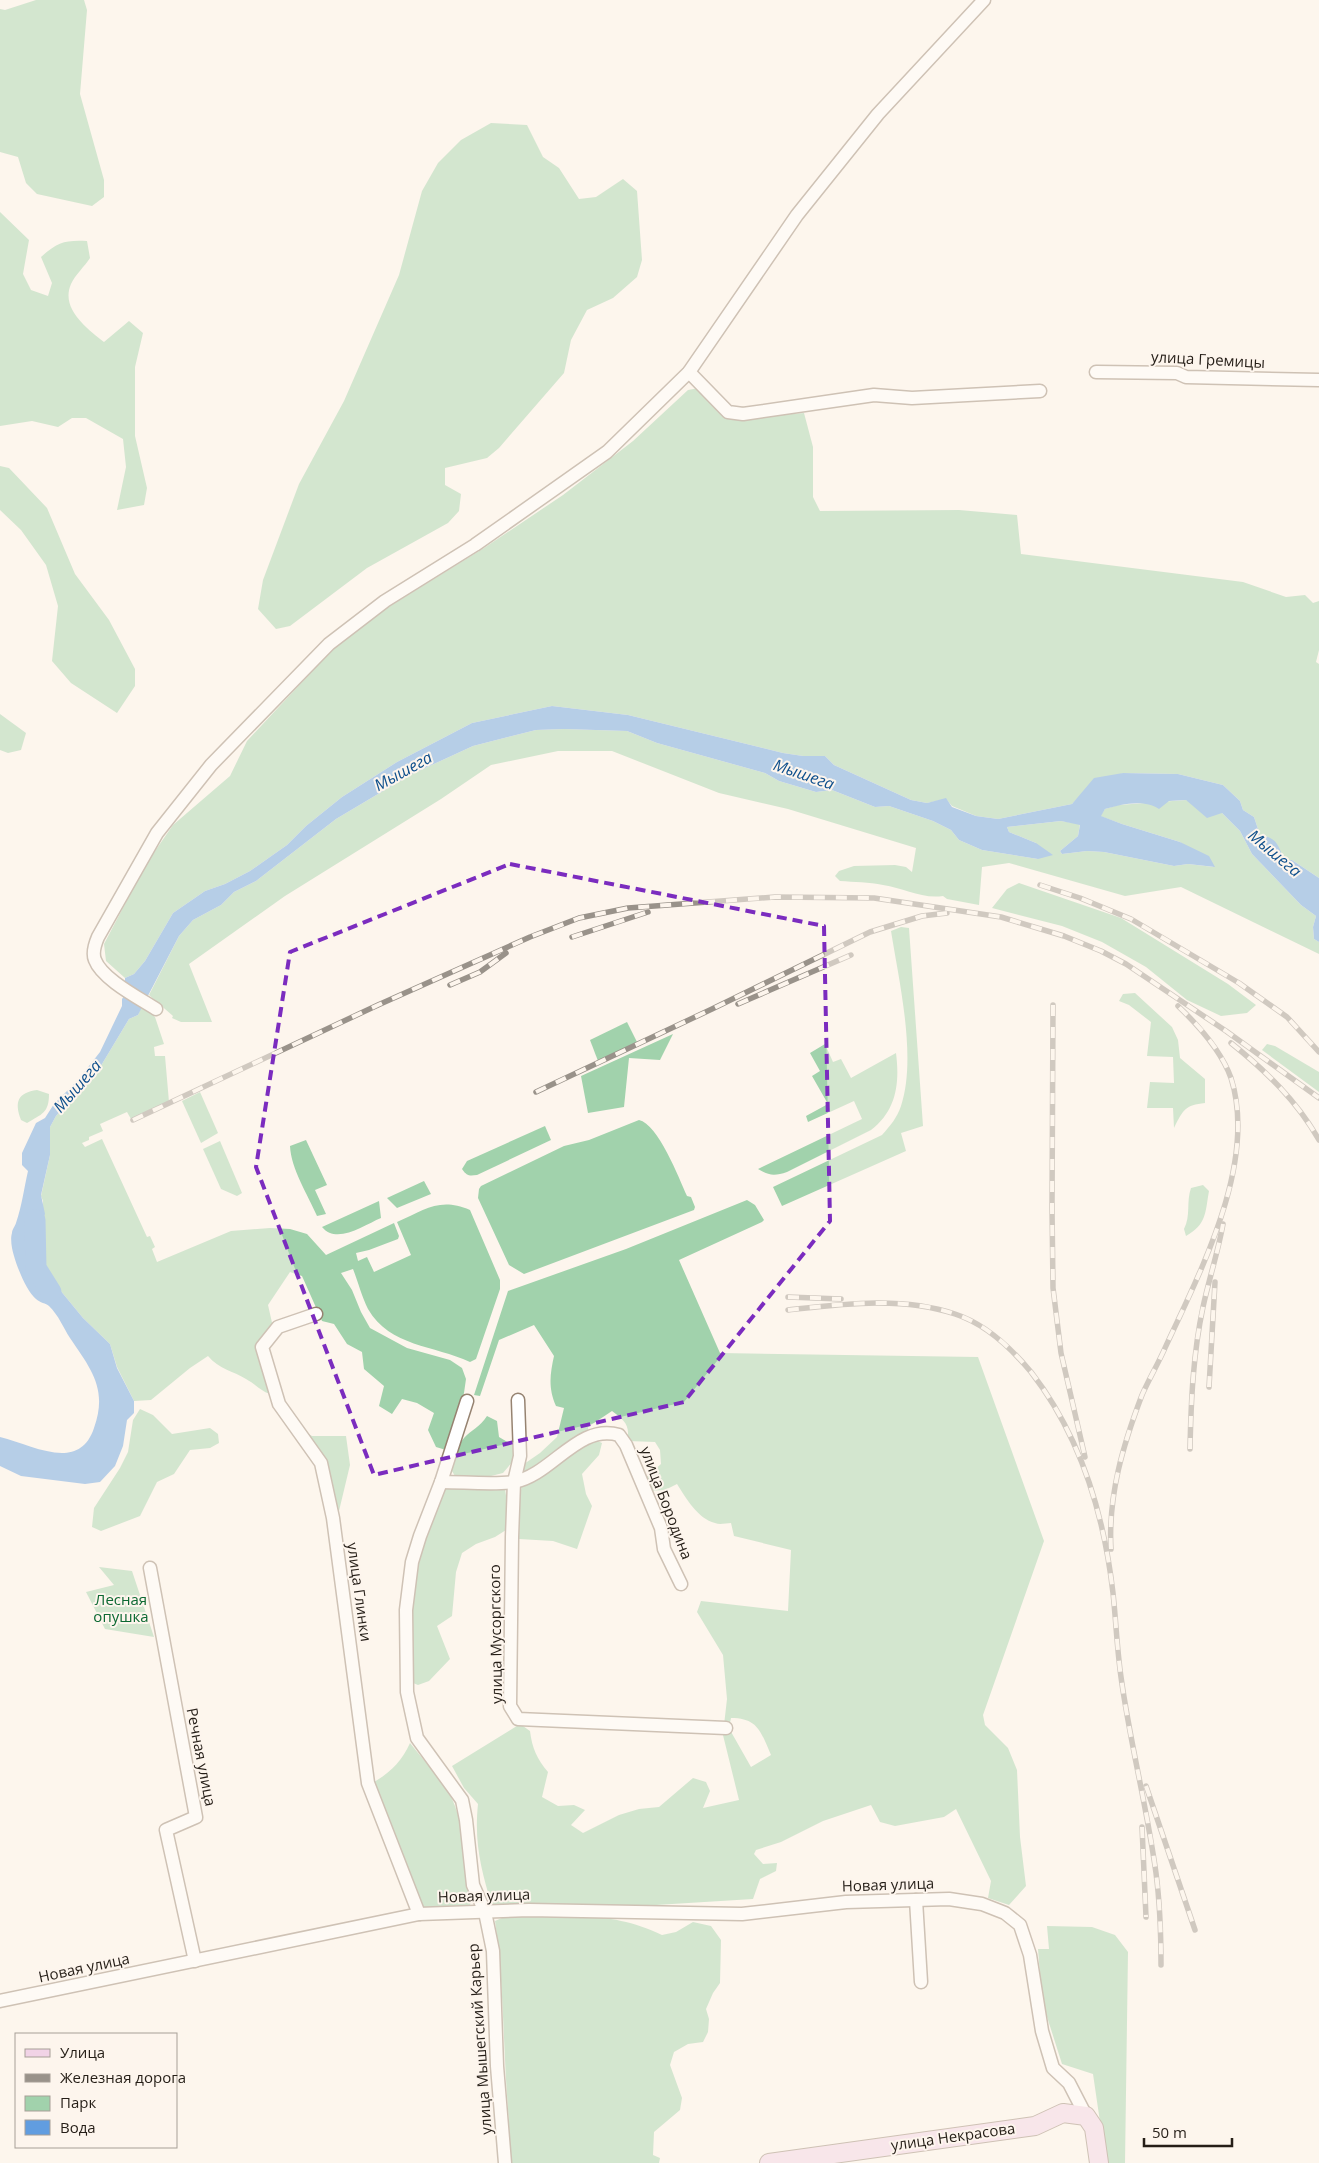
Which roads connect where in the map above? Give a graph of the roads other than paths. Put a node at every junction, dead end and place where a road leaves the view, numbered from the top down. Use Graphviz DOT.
graph roads {
  1 [pos="984,0"];
  2 [pos="689,372"];
  3 [pos="1096,372"];
  4 [pos="1319,380"];
  5 [pos="1040,391"];
  6 [pos="156,1009"];
  7 [pos="316,1314"];
  8 [pos="518,1400"];
  9 [pos="467,1401"];
  10 [pos="442,1482"];
  11 [pos="514,1482"];
  12 [pos="150,1568"];
  13 [pos="681,1584"];
  14 [pos="726,1728"];
  15 [pos="916,1900"];
  16 [pos="484,1912"];
  17 [pos="419,1914"];
  18 [pos="195,1962"];
  19 [pos="921,1982"];
  20 [pos="0,2001"];
  21 [pos="1086,2116"];
  22 [pos="506,2163"];
  23 [pos="769,2163"];
  24 [pos="1099,2163"];
  1 -- 2 [label="street"];
  2 -- 5 [label="street"];
  2 -- 6 [label="street"];
  3 -- 4 [label="street, улица Гремицы"];
  7 -- 17 [label="street, улица Глинки"];
  8 -- 11 [label="street, улица Мусоргского"];
  9 -- 10 [label="street, улица Мышегский Карьер"];
  10 -- 11 [label="street"];
  10 -- 16 [label="street, улица Мышегский Карьер"];
  11 -- 13 [label="street, улица Бородина"];
  11 -- 14 [label="street, улица Мусоргского"];
  12 -- 18 [label="street, Речная улица"];
  15 -- 16 [label="street, Новая улица"];
  15 -- 19 [label="street"];
  15 -- 21 [label="street, Новая улица"];
  16 -- 17 [label="street, Новая улица"];
  16 -- 22 [label="street, улица Мышегский Карьер"];
  17 -- 18 [label="street, Новая улица"];
  18 -- 20 [label="street, Новая улица"];
  21 -- 23 [label="main road, улица Некрасова"];
  21 -- 24 [label="main road"];
}
